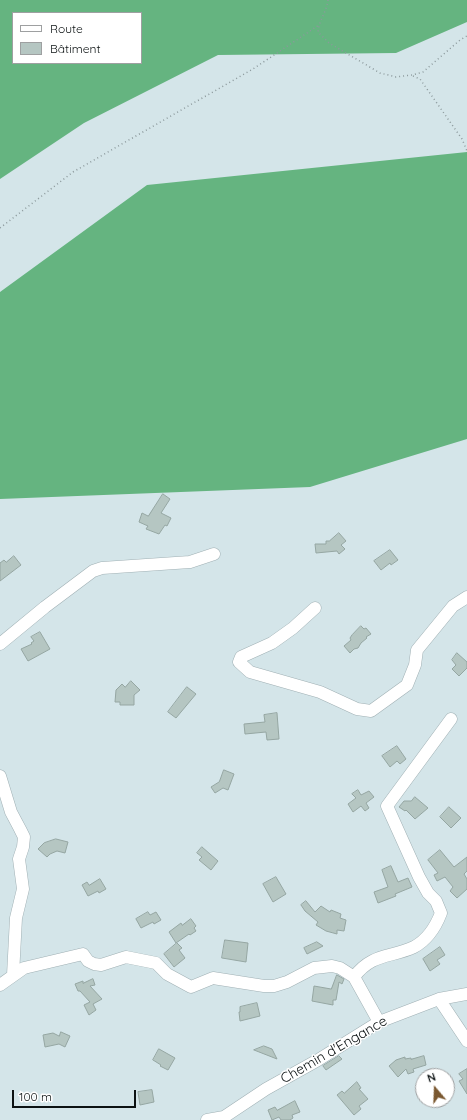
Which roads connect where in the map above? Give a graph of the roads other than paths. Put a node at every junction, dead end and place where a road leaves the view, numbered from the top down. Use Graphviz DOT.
graph roads {
  1 [pos="214,554"];
  2 [pos="467,596"];
  3 [pos="315,608"];
  4 [pos="0,644"];
  5 [pos="451,719"];
  6 [pos="0,776"];
  7 [pos="13,975"];
  8 [pos="354,978"];
  9 [pos="0,985"];
  10 [pos="467,994"];
  11 [pos="439,999"];
  12 [pos="379,1022"];
  13 [pos="467,1041"];
  14 [pos="207,1120"];
  1 -- 4 [label="street"];
  2 -- 3 [label="street"];
  5 -- 8 [label="street"];
  6 -- 7 [label="street"];
  7 -- 8 [label="street"];
  7 -- 9 [label="street"];
  8 -- 12 [label="street"];
  10 -- 11 [label="street, Chemin d'Engance"];
  11 -- 12 [label="street, Chemin d'Engance"];
  11 -- 13 [label="street"];
  12 -- 14 [label="street, Chemin d'Engance"];
}
